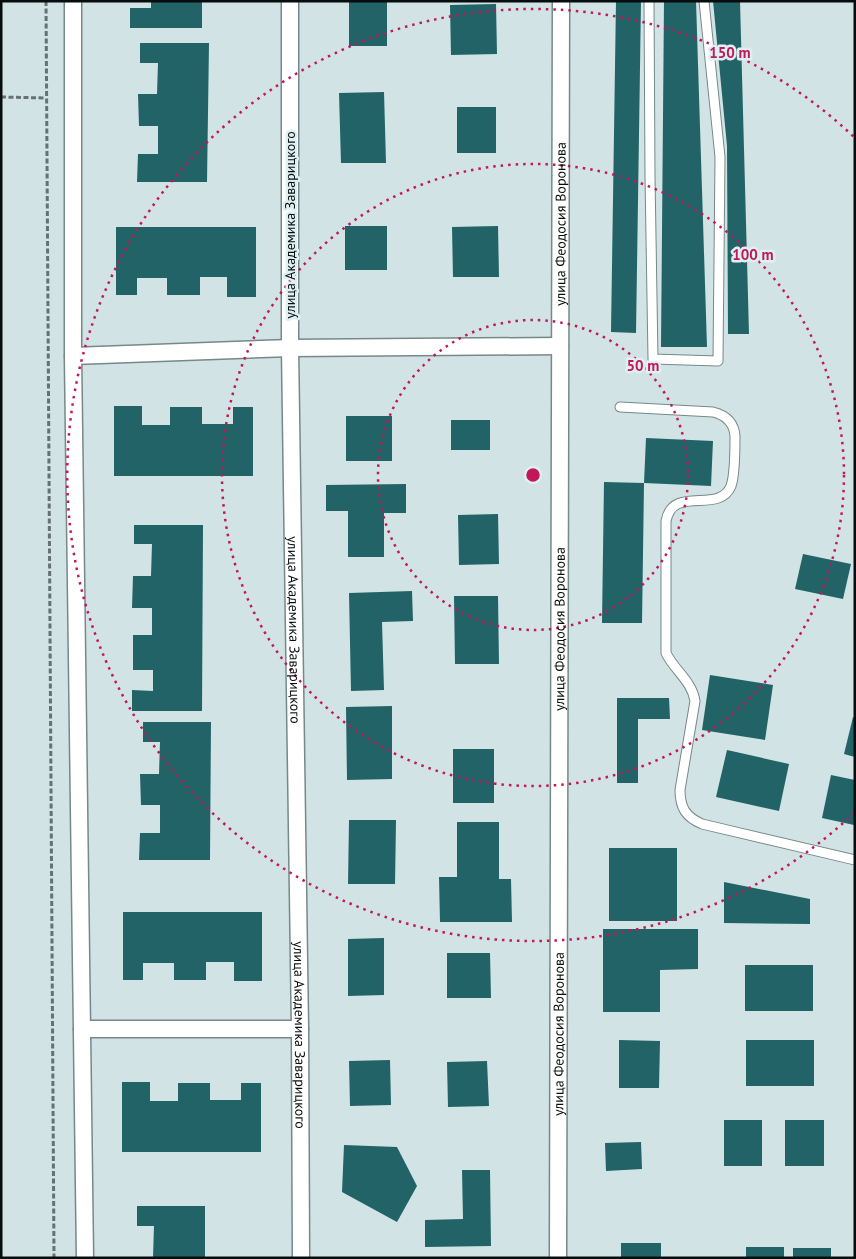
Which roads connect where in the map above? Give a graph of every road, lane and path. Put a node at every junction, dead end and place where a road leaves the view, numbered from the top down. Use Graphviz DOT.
graph roads {
  1 [pos="46,1"];
  2 [pos="74,1"];
  3 [pos="290,1"];
  4 [pos="561,1"];
  5 [pos="649,1"];
  6 [pos="704,1"];
  7 [pos="1,97"];
  8 [pos="46,98"];
  9 [pos="560,346"];
  10 [pos="290,348"];
  11 [pos="73,356"];
  12 [pos="620,407"];
  13 [pos="855,860"];
  14 [pos="82,1029"];
  15 [pos="300,1029"];
  16 [pos="54,1258"];
  17 [pos="85,1258"];
  18 [pos="301,1258"];
  19 [pos="558,1258"];
  1 -- 8 [label="path"];
  2 -- 11 [label="street"];
  3 -- 10 [label="street, улица Академика Заварицкого"];
  4 -- 9 [label="street, улица Феодосия Воронова"];
  5 -- 6 [label="lane"];
  7 -- 8 [label="path"];
  8 -- 16 [label="path"];
  9 -- 10 [label="street"];
  9 -- 19 [label="street, улица Феодосия Воронова"];
  10 -- 11 [label="street"];
  10 -- 15 [label="street, улица Академика Заварицкого"];
  11 -- 14 [label="street"];
  12 -- 13 [label="lane"];
  14 -- 15 [label="street"];
  14 -- 17 [label="street"];
  15 -- 18 [label="street, улица Академика Заварицкого"];
}
